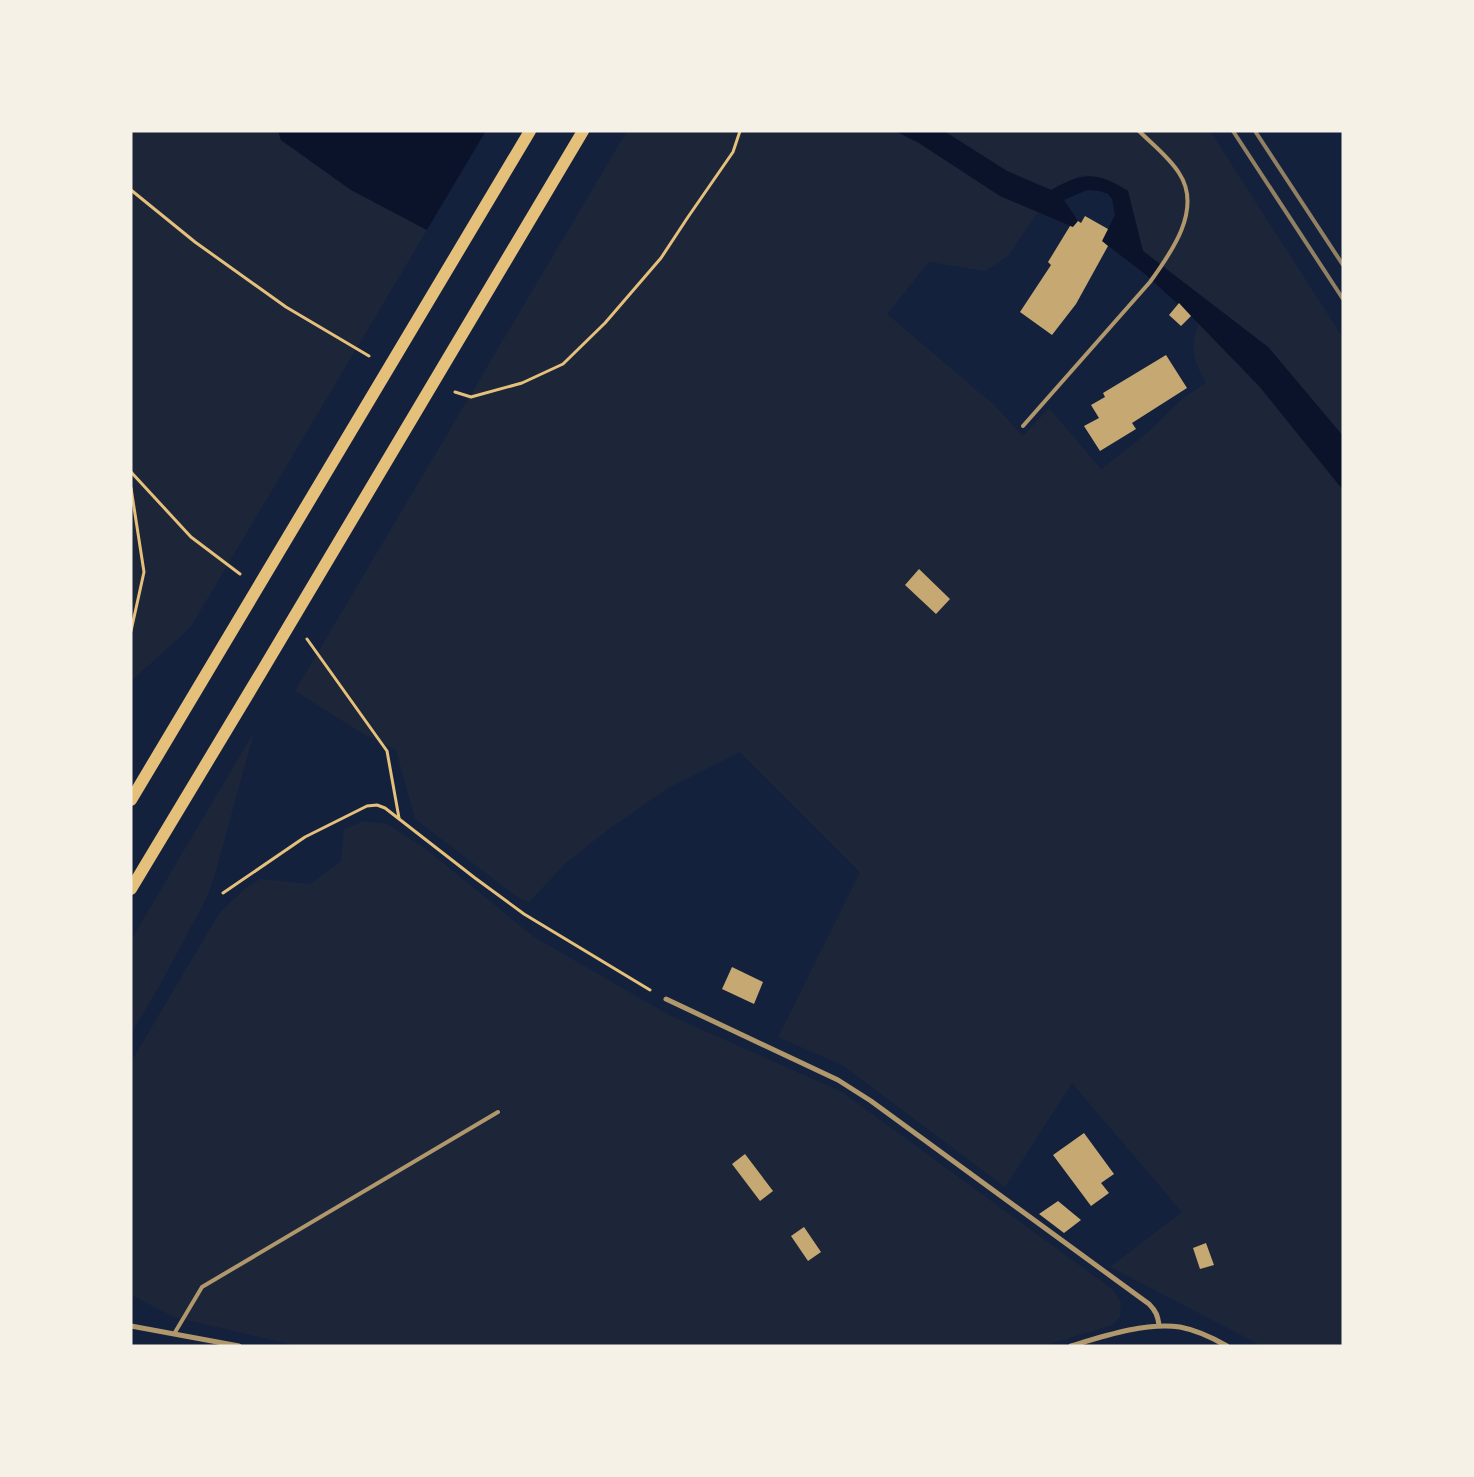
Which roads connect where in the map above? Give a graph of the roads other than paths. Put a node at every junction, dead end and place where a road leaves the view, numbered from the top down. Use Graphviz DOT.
graph roads {
  1 [pos="530,131"];
  2 [pos="583,131"];
  3 [pos="1139,131"];
  4 [pos="1023,426"];
  5 [pos="131,800"];
  6 [pos="131,888"];
  7 [pos="666,999"];
  8 [pos="498,1112"];
  9 [pos="131,1326"];
  10 [pos="1159,1326"];
  11 [pos="174,1334"];
  12 [pos="239,1346"];
  13 [pos="1071,1346"];
  14 [pos="1227,1346"];
  1 -- 5 [label="main road"];
  2 -- 6 [label="main road"];
  3 -- 4 [label="lane"];
  7 -- 10 [label="street"];
  8 -- 11 [label="lane"];
  9 -- 11 [label="street"];
  10 -- 13 [label="street"];
  10 -- 14 [label="street"];
  11 -- 12 [label="street"];
}
